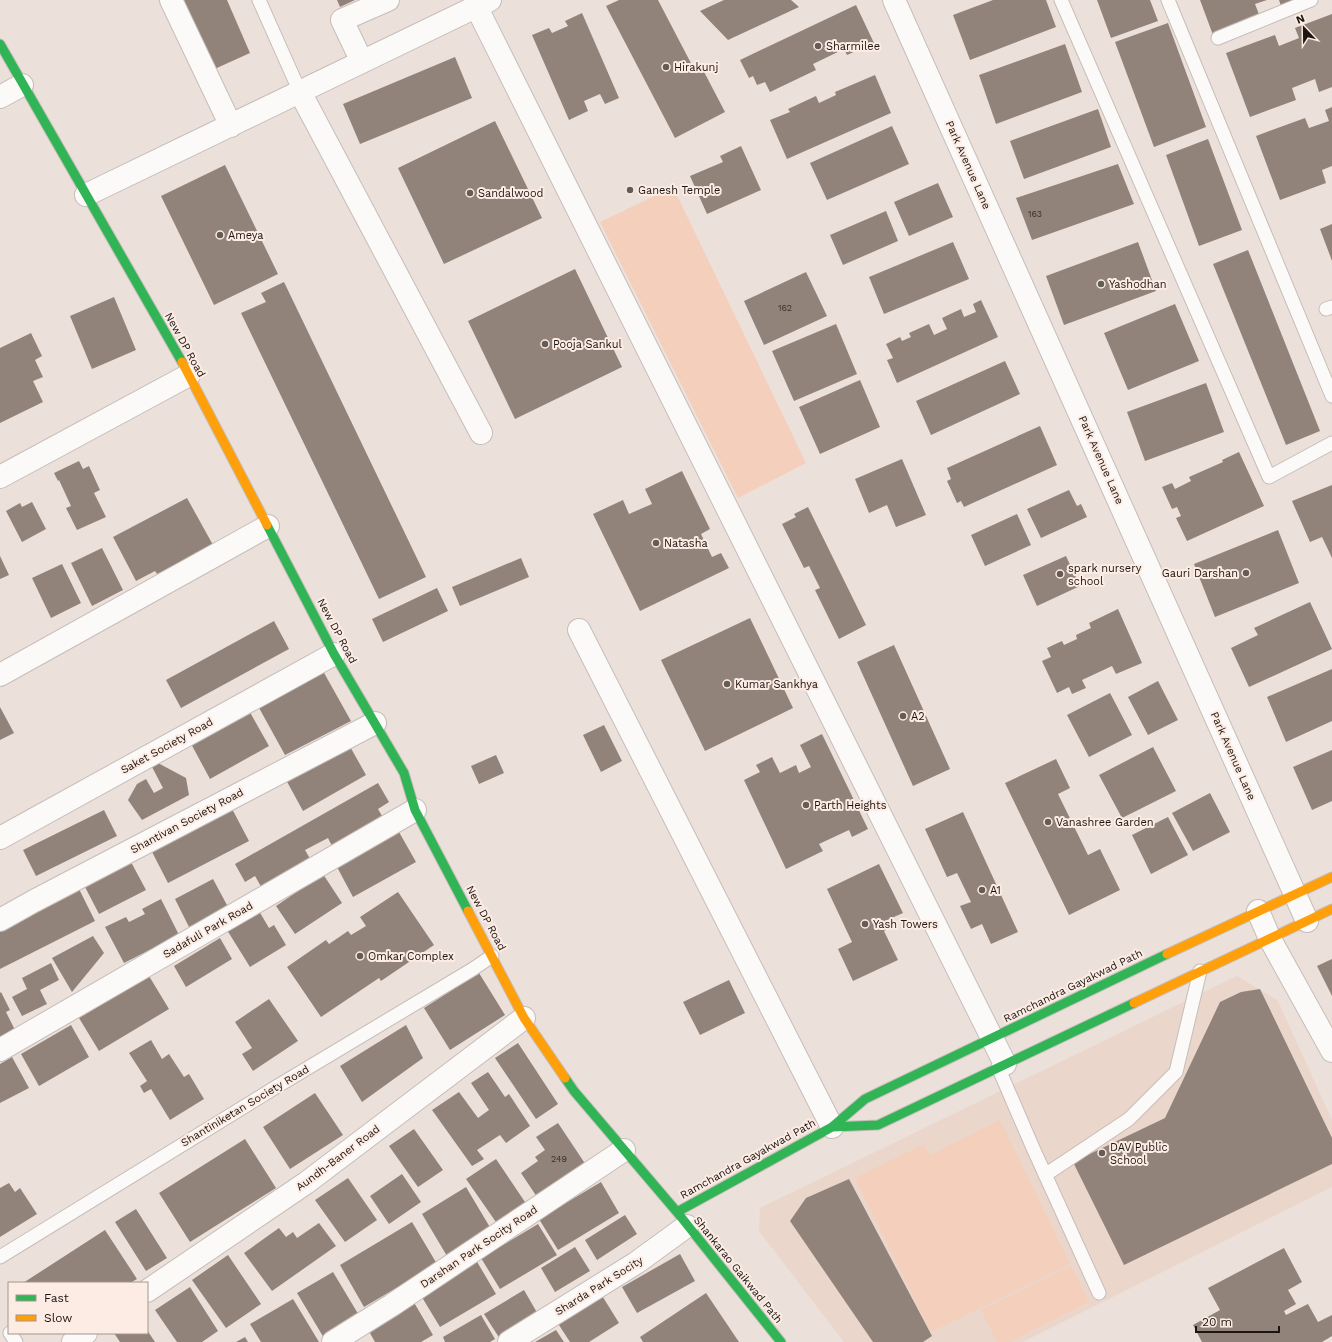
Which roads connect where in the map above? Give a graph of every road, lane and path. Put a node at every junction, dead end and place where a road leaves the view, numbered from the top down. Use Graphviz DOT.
graph roads {
  1 [pos="171,0"];
  2 [pos="259,0"];
  3 [pos="388,0"];
  4 [pos="894,0"];
  5 [pos="1061,0"];
  6 [pos="1168,0"];
  7 [pos="1311,0"];
  8 [pos="486,2"];
  9 [pos="1218,38"];
  10 [pos="0,44"];
  11 [pos="362,62"];
  12 [pos="22,85"];
  13 [pos="300,92"];
  14 [pos="0,97"];
  15 [pos="231,126"];
  16 [pos="86,195"];
  17 [pos="189,375"];
  18 [pos="1332,396"];
  19 [pos="481,433"];
  20 [pos="1332,443"];
  21 [pos="0,477"];
  22 [pos="268,526"];
  23 [pos="579,630"];
  24 [pos="334,654"];
  25 [pos="0,675"];
  26 [pos="375,723"];
  27 [pos="415,810"];
  28 [pos="0,838"];
  29 [pos="1332,877"];
  30 [pos="1295,894"];
  31 [pos="1332,909"];
  32 [pos="1258,911"];
  33 [pos="0,920"];
  34 [pos="1307,920"];
  35 [pos="1270,939"];
  36 [pos="492,956"];
  37 [pos="1200,971"];
  38 [pos="524,1018"];
  39 [pos="992,1038"];
  40 [pos="0,1050"];
  41 [pos="1332,1051"];
  42 [pos="1002,1065"];
  43 [pos="832,1127"];
  44 [pos="624,1150"];
  45 [pos="1045,1175"];
  46 [pos="682,1219"];
  47 [pos="0,1257"];
  48 [pos="148,1290"];
  49 [pos="1099,1292"];
  50 [pos="85,1334"];
  51 [pos="776,1340"];
  52 [pos="73,1342"];
  53 [pos="333,1342"];
  54 [pos="509,1342"];
  1 -- 15 [label="street"];
  2 -- 13 [label="lane"];
  3 -- 11 [label="street"];
  4 -- 30 [label="street, Park Avenue Lane"];
  5 -- 20 [label="lane"];
  6 -- 18 [label="lane"];
  7 -- 9 [label="lane"];
  8 -- 11 [label="street"];
  8 -- 39 [label="street"];
  10 -- 12 [label="street, New DP Road"];
  11 -- 13 [label="street"];
  12 -- 14 [label="street"];
  12 -- 16 [label="street, New DP Road"];
  13 -- 15 [label="street"];
  13 -- 19 [label="street"];
  15 -- 16 [label="street"];
  16 -- 17 [label="street, New DP Road"];
  17 -- 21 [label="street"];
  17 -- 22 [label="street, New DP Road"];
  22 -- 24 [label="street, New DP Road"];
  22 -- 25 [label="street"];
  23 -- 43 [label="street"];
  24 -- 26 [label="street, New DP Road"];
  24 -- 28 [label="street, Saket Society Road"];
  26 -- 27 [label="street, New DP Road"];
  26 -- 33 [label="street, Shantivan Society Road"];
  27 -- 36 [label="street, New DP Road"];
  27 -- 40 [label="street, Sadafuli Park Road"];
  29 -- 30 [label="street, Ramchandra Gayakwad Path"];
  30 -- 32 [label="street, Ramchandra Gayakwad Path"];
  30 -- 34 [label="street, Park Avenue Lane"];
  31 -- 34 [label="street, Ramchandra Gayakwad Path"];
  32 -- 35 [label="street"];
  32 -- 39 [label="street, Ramchandra Gayakwad Path"];
  34 -- 35 [label="street, Ramchandra Gayakwad Path"];
  35 -- 37 [label="street, Ramchandra Gayakwad Path"];
  35 -- 41 [label="street"];
  36 -- 38 [label="street, New DP Road"];
  36 -- 47 [label="lane, Shantiniketan Society Road"];
  37 -- 42 [label="street, Ramchandra Gayakwad Path"];
  37 -- 45 [label="lane"];
  38 -- 44 [label="street, New DP Road"];
  38 -- 48 [label="street, Aundh-Baner Road"];
  39 -- 42 [label="street"];
  39 -- 43 [label="street, Ramchandra Gayakwad Path"];
  42 -- 43 [label="street, Ramchandra Gayakwad Path"];
  42 -- 45 [label="lane"];
  43 -- 46 [label="street, Ramchandra Gayakwad Path"];
  44 -- 46 [label="street, New DP Road"];
  44 -- 53 [label="street, Darshan Park Socity Road"];
  45 -- 49 [label="lane"];
  46 -- 51 [label="street, Shankarao Gaikwad Path"];
  46 -- 54 [label="street, Sharda Park Socity"];
  50 -- 52 [label="street"];
}
